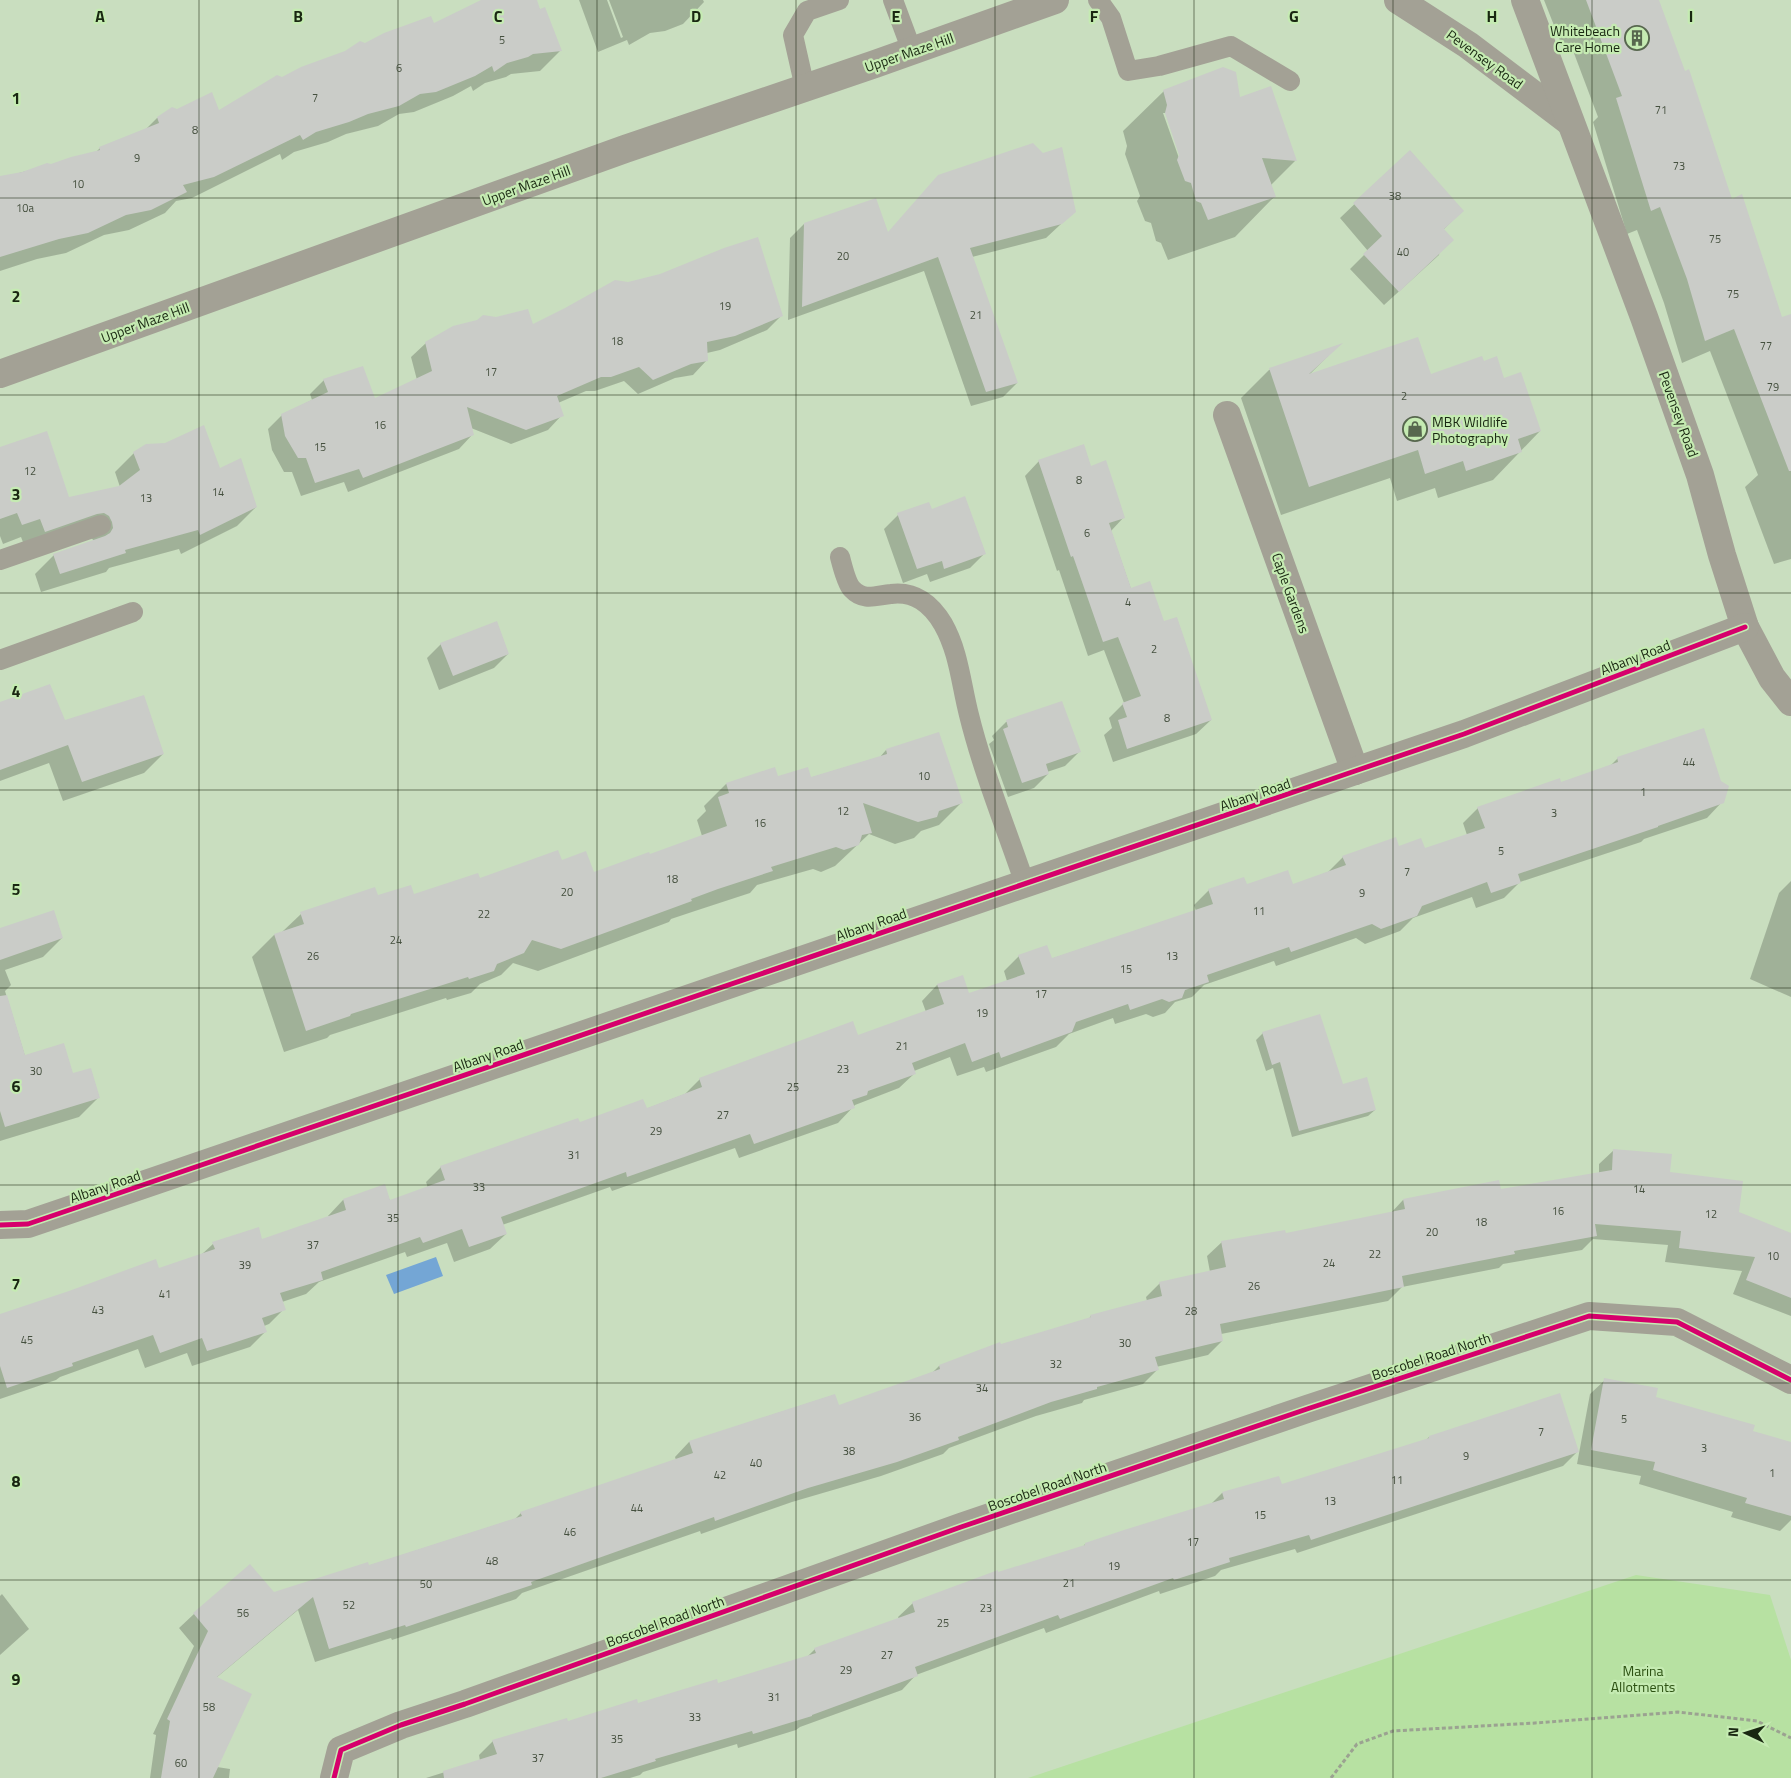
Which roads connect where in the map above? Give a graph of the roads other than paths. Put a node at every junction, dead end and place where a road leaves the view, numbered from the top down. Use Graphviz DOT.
graph roads {
  1 [pos="839,0"];
  2 [pos="892,0"];
  3 [pos="1055,0"];
  4 [pos="1098,0"];
  5 [pos="1398,0"];
  6 [pos="1525,0"];
  7 [pos="912,51"];
  8 [pos="1290,81"];
  9 [pos="805,88"];
  10 [pos="1570,122"];
  11 [pos="0,374"];
  12 [pos="1227,416"];
  13 [pos="101,525"];
  14 [pos="840,558"];
  15 [pos="0,560"];
  16 [pos="133,612"];
  17 [pos="1745,627"];
  18 [pos="0,660"];
  19 [pos="1791,702"];
  20 [pos="1355,771"];
  21 [pos="1025,884"];
  22 [pos="0,1225"];
  23 [pos="1791,1380"];
  24 [pos="334,1778"];
  1 -- 9 [label="lane"];
  2 -- 7 [label="lane"];
  3 -- 7 [label="street, Upper Maze Hill"];
  4 -- 8 [label="lane"];
  5 -- 10 [label="street, Pevensey Road"];
  6 -- 10 [label="street, Pevensey Road"];
  7 -- 9 [label="street, Upper Maze Hill"];
  9 -- 11 [label="street, Upper Maze Hill"];
  10 -- 17 [label="street, Pevensey Road"];
  12 -- 20 [label="street, Caple Gardens"];
  13 -- 15 [label="lane"];
  14 -- 21 [label="lane"];
  16 -- 18 [label="lane"];
  17 -- 19 [label="street, Pevensey Road"];
  17 -- 20 [label="street, Albany Road"];
  20 -- 21 [label="street, Albany Road"];
  21 -- 22 [label="street, Albany Road"];
  23 -- 24 [label="street, Boscobel Road North"];
}
